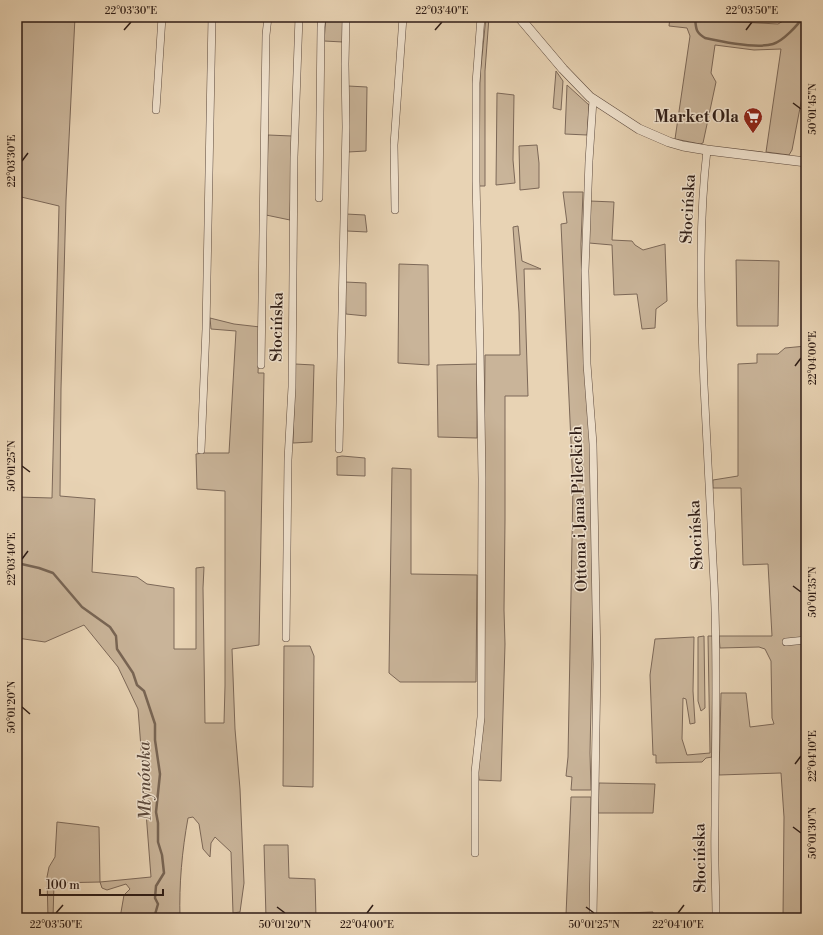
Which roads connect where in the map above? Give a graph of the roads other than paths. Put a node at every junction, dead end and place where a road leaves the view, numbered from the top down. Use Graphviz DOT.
graph roads {
  1 [pos="162,17"];
  2 [pos="212,17"];
  3 [pos="268,17"];
  4 [pos="299,17"];
  5 [pos="322,17"];
  6 [pos="346,17"];
  7 [pos="403,17"];
  8 [pos="481,17"];
  9 [pos="520,17"];
  10 [pos="593,100"];
  11 [pos="156,110"];
  12 [pos="707,150"];
  13 [pos="806,162"];
  14 [pos="319,198"];
  15 [pos="395,210"];
  16 [pos="261,365"];
  17 [pos="340,449"];
  18 [pos="201,450"];
  19 [pos="286,638"];
  20 [pos="806,640"];
  21 [pos="786,642"];
  22 [pos="475,853"];
  23 [pos="593,918"];
  24 [pos="716,918"];
  1 -- 11 [label="street"];
  2 -- 18 [label="street"];
  3 -- 16 [label="street"];
  4 -- 19 [label="street, Słocińska"];
  5 -- 14 [label="street"];
  6 -- 17 [label="street"];
  7 -- 15 [label="street"];
  8 -- 22 [label="street"];
  9 -- 10 [label="street"];
  10 -- 12 [label="street"];
  10 -- 23 [label="street, Ottona i Jana Pileckich"];
  12 -- 13 [label="street"];
  12 -- 24 [label="street, Słocińska"];
  20 -- 21 [label="street"];
}
